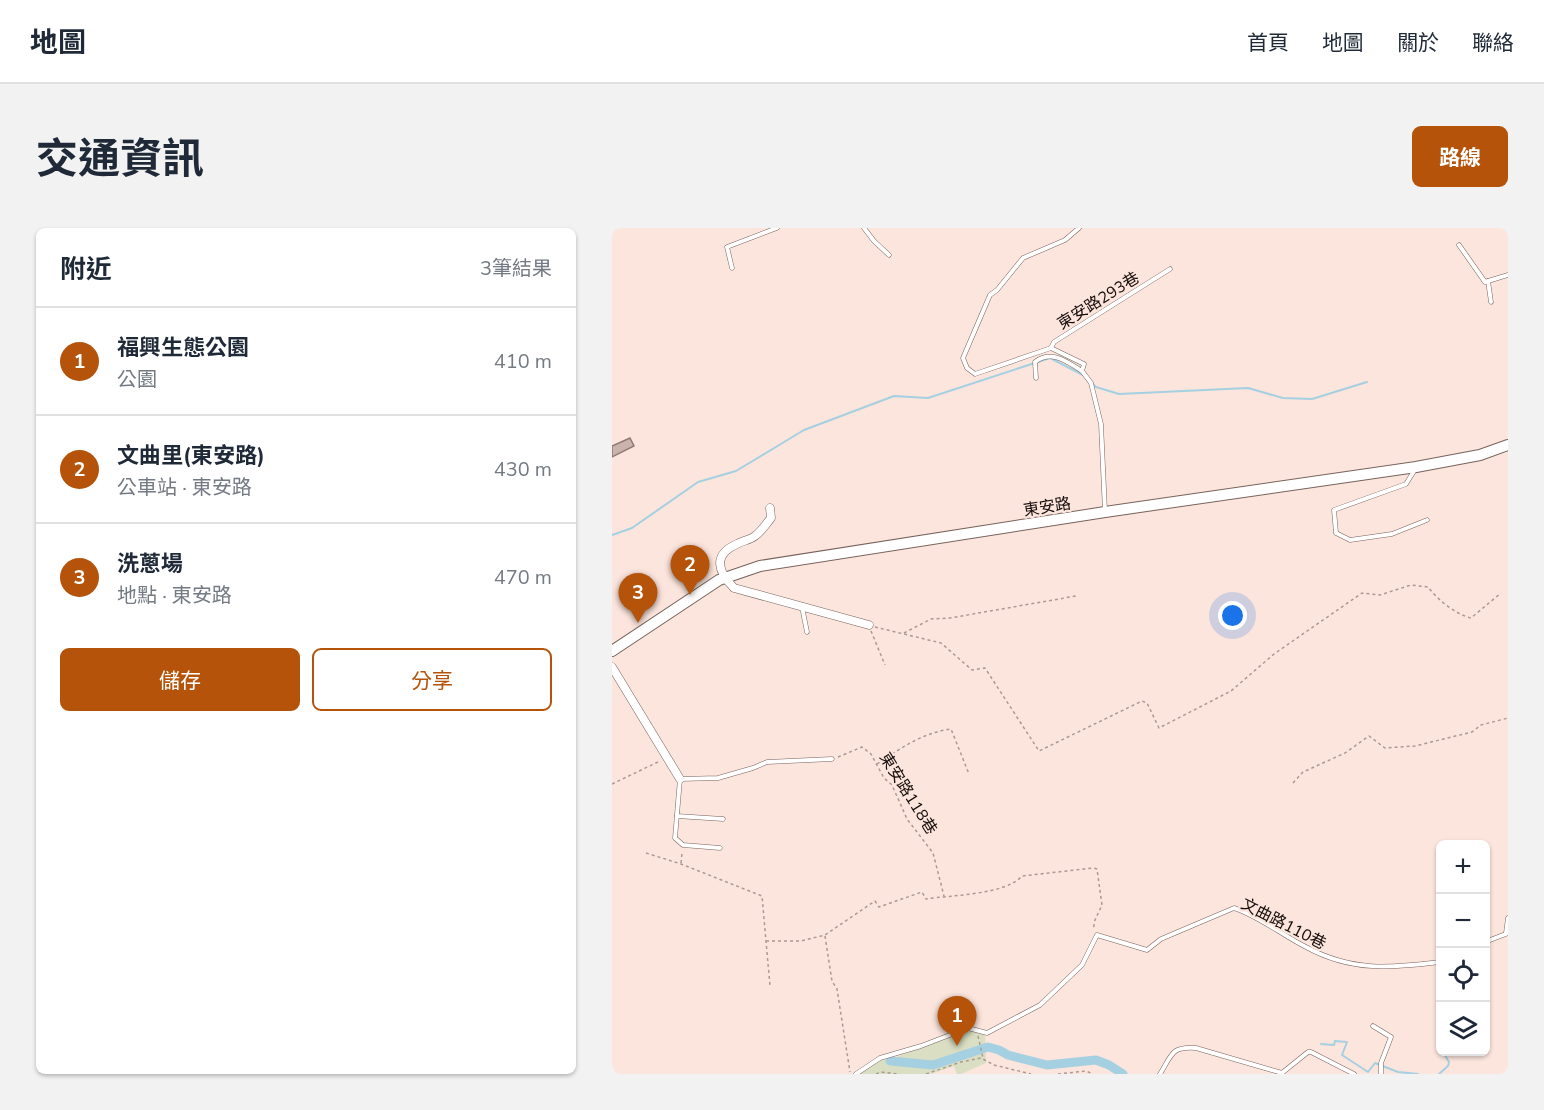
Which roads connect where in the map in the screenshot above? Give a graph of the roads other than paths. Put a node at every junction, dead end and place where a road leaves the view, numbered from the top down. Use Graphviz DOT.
graph roads {
  1 [pos="777,228"];
  2 [pos="864,228"];
  3 [pos="1079,228"];
  4 [pos="1459,245"];
  5 [pos="889,255"];
  6 [pos="732,268"];
  7 [pos="1170,269"];
  8 [pos="1508,275"];
  9 [pos="1488,281"];
  10 [pos="1491,302"];
  11 [pos="1051,348"];
  12 [pos="1082,371"];
  13 [pos="1036,378"];
  14 [pos="1508,445"];
  15 [pos="1416,467"];
  16 [pos="770,508"];
  17 [pos="1105,512"];
  18 [pos="1427,520"];
  19 [pos="723,577"];
  20 [pos="802,606"];
  21 [pos="869,625"];
  22 [pos="807,632"];
  23 [pos="612,651"];
  24 [pos="612,667"];
  25 [pos="832,759"];
  26 [pos="680,779"];
  27 [pos="677,816"];
  28 [pos="723,819"];
  29 [pos="720,848"];
  30 [pos="1508,918"];
  31 [pos="1507,933"];
  32 [pos="1490,940"];
  33 [pos="1436,963"];
  34 [pos="1373,1026"];
  35 [pos="856,1074"];
  36 [pos="1160,1074"];
  37 [pos="1354,1074"];
  38 [pos="1381,1074"];
  1 -- 6 [label="lane"];
  2 -- 5 [label="lane"];
  3 -- 11 [label="lane"];
  4 -- 9 [label="lane"];
  7 -- 11 [label="lane, 東安路293巷"];
  8 -- 9 [label="lane"];
  9 -- 10 [label="lane"];
  11 -- 12 [label="lane, 東安路293巷"];
  12 -- 13 [label="lane"];
  12 -- 17 [label="lane, 東安路293巷"];
  14 -- 15 [label="street, 東安路"];
  15 -- 17 [label="street, 東安路"];
  15 -- 18 [label="lane"];
  16 -- 19 [label="street"];
  17 -- 19 [label="street, 東安路"];
  19 -- 20 [label="street"];
  19 -- 23 [label="street, 東安路"];
  20 -- 21 [label="street"];
  20 -- 22 [label="lane"];
  24 -- 26 [label="street"];
  25 -- 26 [label="lane"];
  26 -- 27 [label="lane"];
  27 -- 28 [label="lane"];
  27 -- 29 [label="lane"];
  30 -- 31 [label="lane"];
  31 -- 32 [label="lane"];
  33 -- 35 [label="lane, 文曲路110巷"];
  34 -- 38 [label="lane"];
  36 -- 37 [label="lane"];
}
